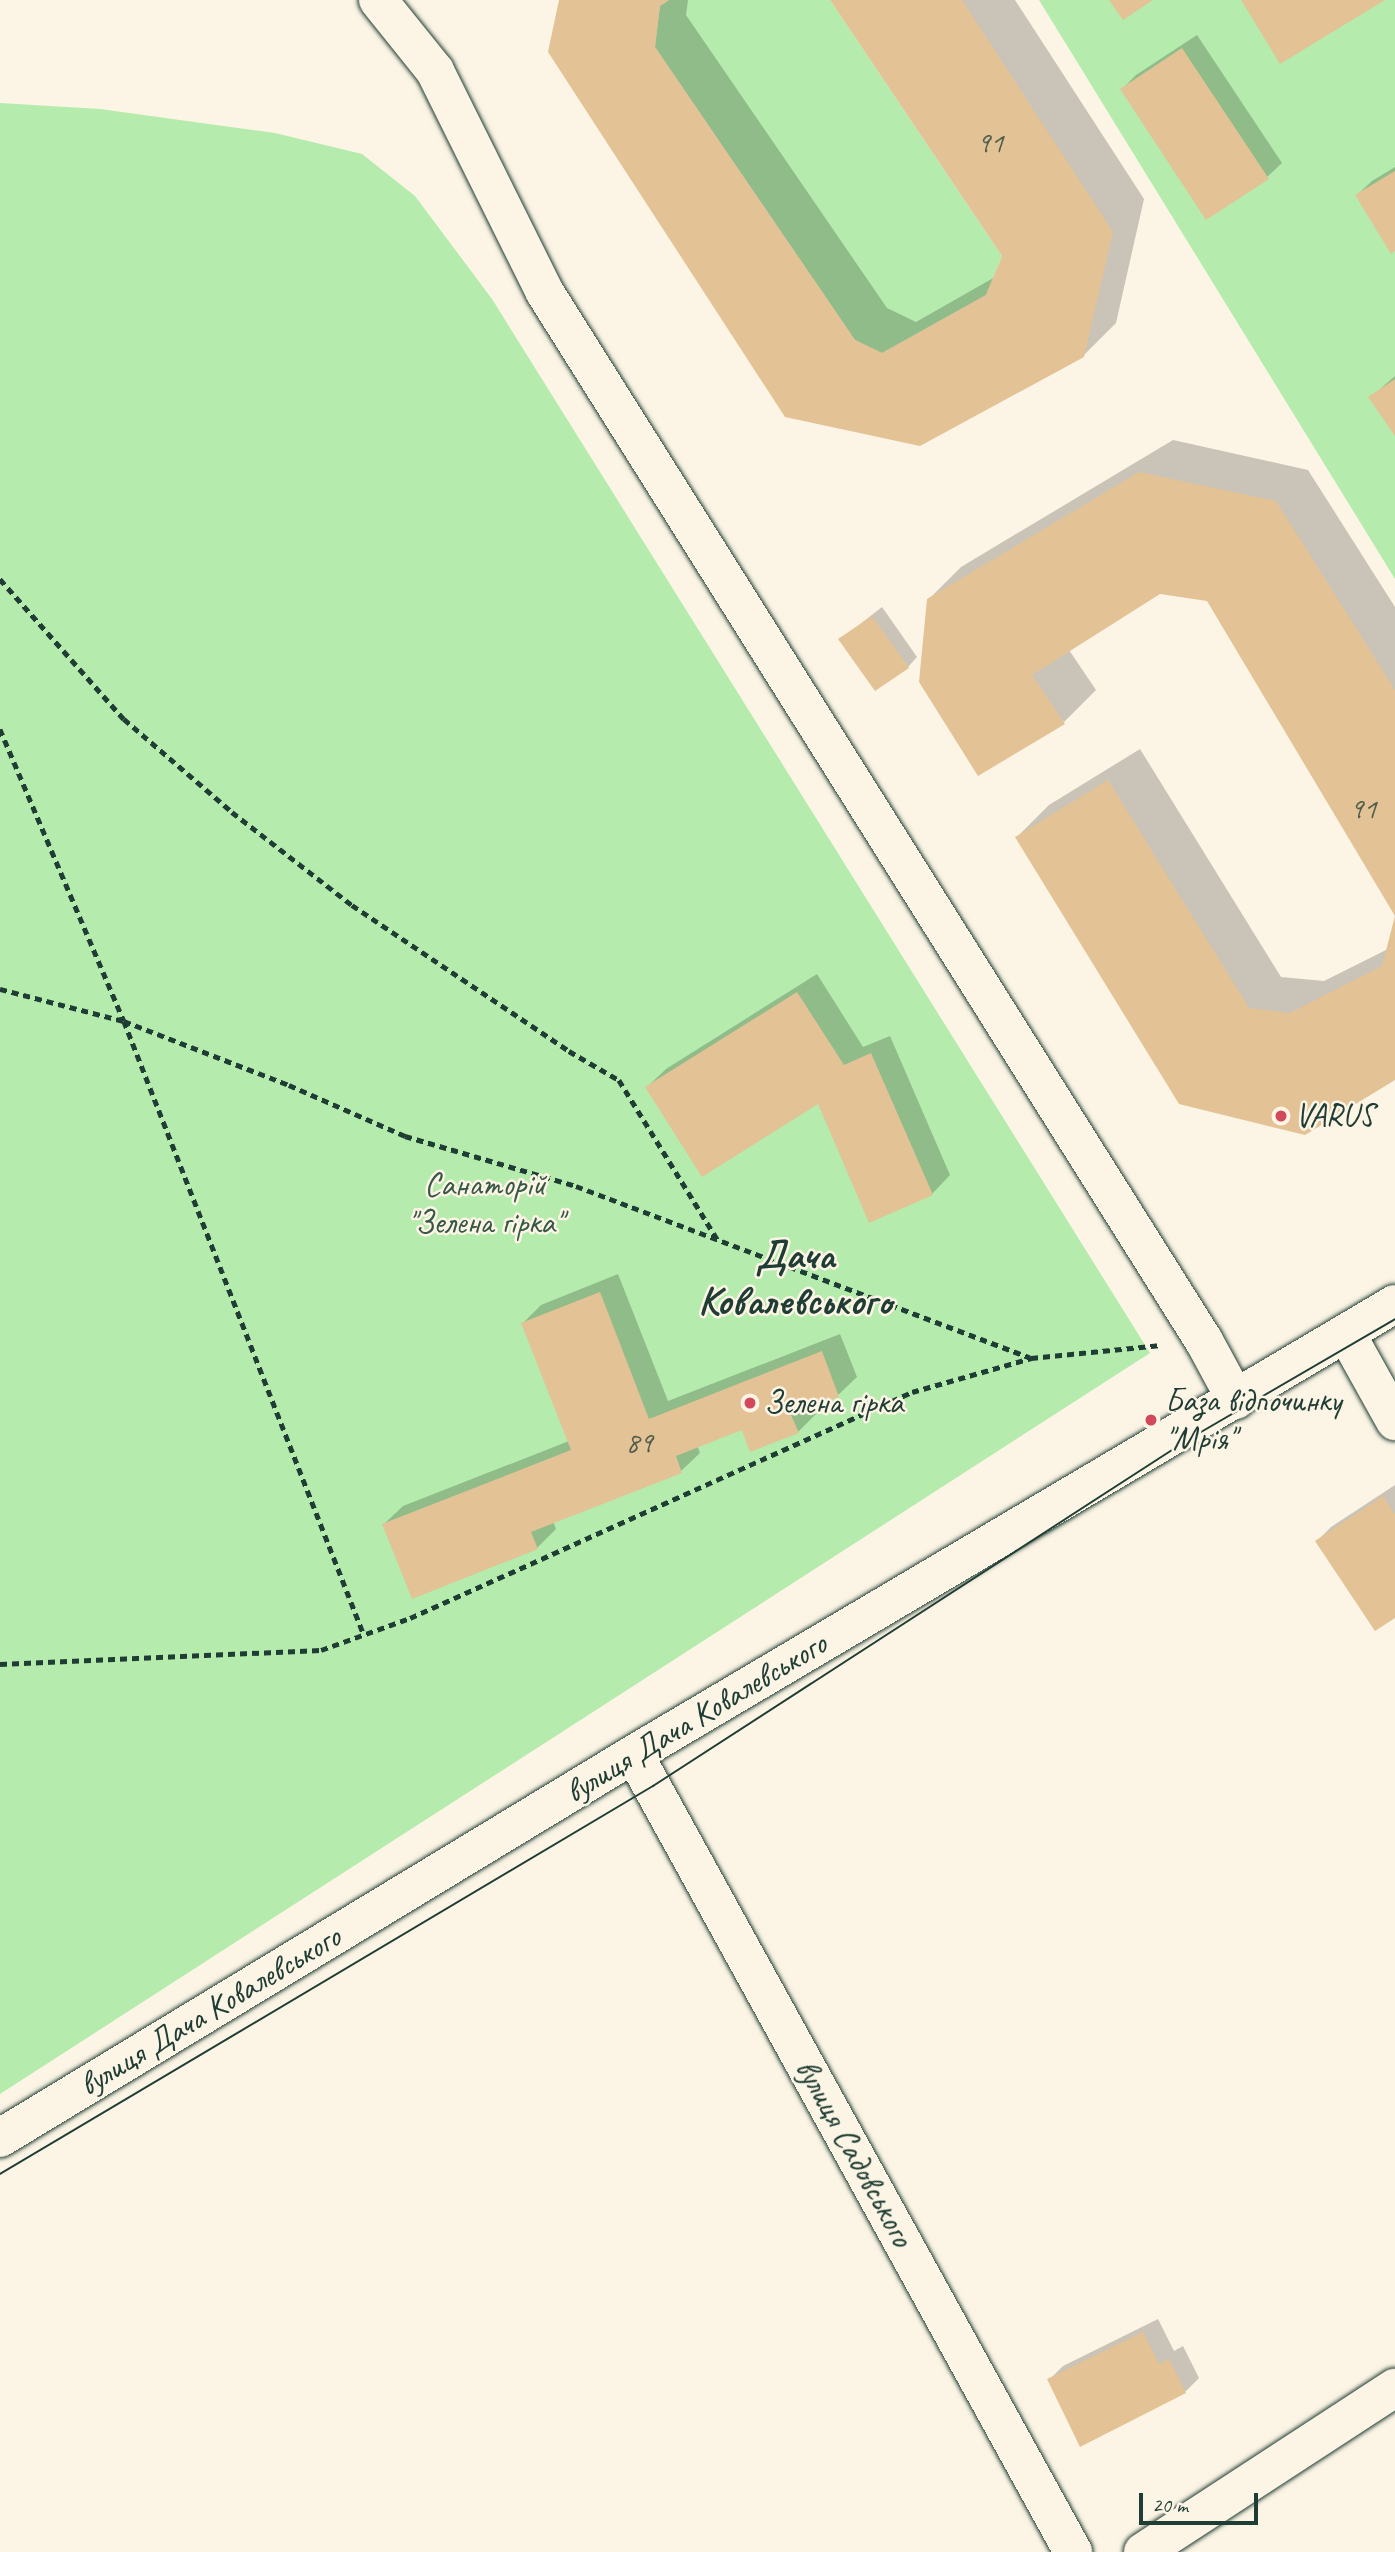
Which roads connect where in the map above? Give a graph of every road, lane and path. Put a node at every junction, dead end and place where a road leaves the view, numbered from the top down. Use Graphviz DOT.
graph roads {
  1 [pos="377,0"];
  2 [pos="0,579"];
  3 [pos="0,729"];
  4 [pos="0,989"];
  5 [pos="124,1021"];
  6 [pos="718,1240"];
  7 [pos="1395,1304"];
  8 [pos="1346,1333"];
  9 [pos="1204,1341"];
  10 [pos="1031,1358"];
  11 [pos="1236,1400"];
  12 [pos="1395,1421"];
  13 [pos="364,1634"];
  14 [pos="0,1664"];
  15 [pos="634,1754"];
  16 [pos="0,2137"];
  17 [pos="1395,2388"];
  18 [pos="1073,2552"];
  19 [pos="1143,2552"];
  1 -- 9 [label="street"];
  2 -- 6 [label="path"];
  3 -- 5 [label="path"];
  4 -- 5 [label="path"];
  5 -- 6 [label="path"];
  5 -- 13 [label="path"];
  6 -- 10 [label="path"];
  7 -- 8 [label="street, вулиця Дача Ковалевського"];
  8 -- 11 [label="street, вулиця Дача Ковалевського"];
  8 -- 12 [label="street"];
  9 -- 10 [label="path"];
  9 -- 11 [label="street"];
  10 -- 13 [label="path"];
  11 -- 15 [label="street, вулиця Дача Ковалевського"];
  13 -- 14 [label="path"];
  15 -- 16 [label="street, вулиця Дача Ковалевського"];
  15 -- 18 [label="street, вулиця Садовського"];
  17 -- 19 [label="street"];
}
